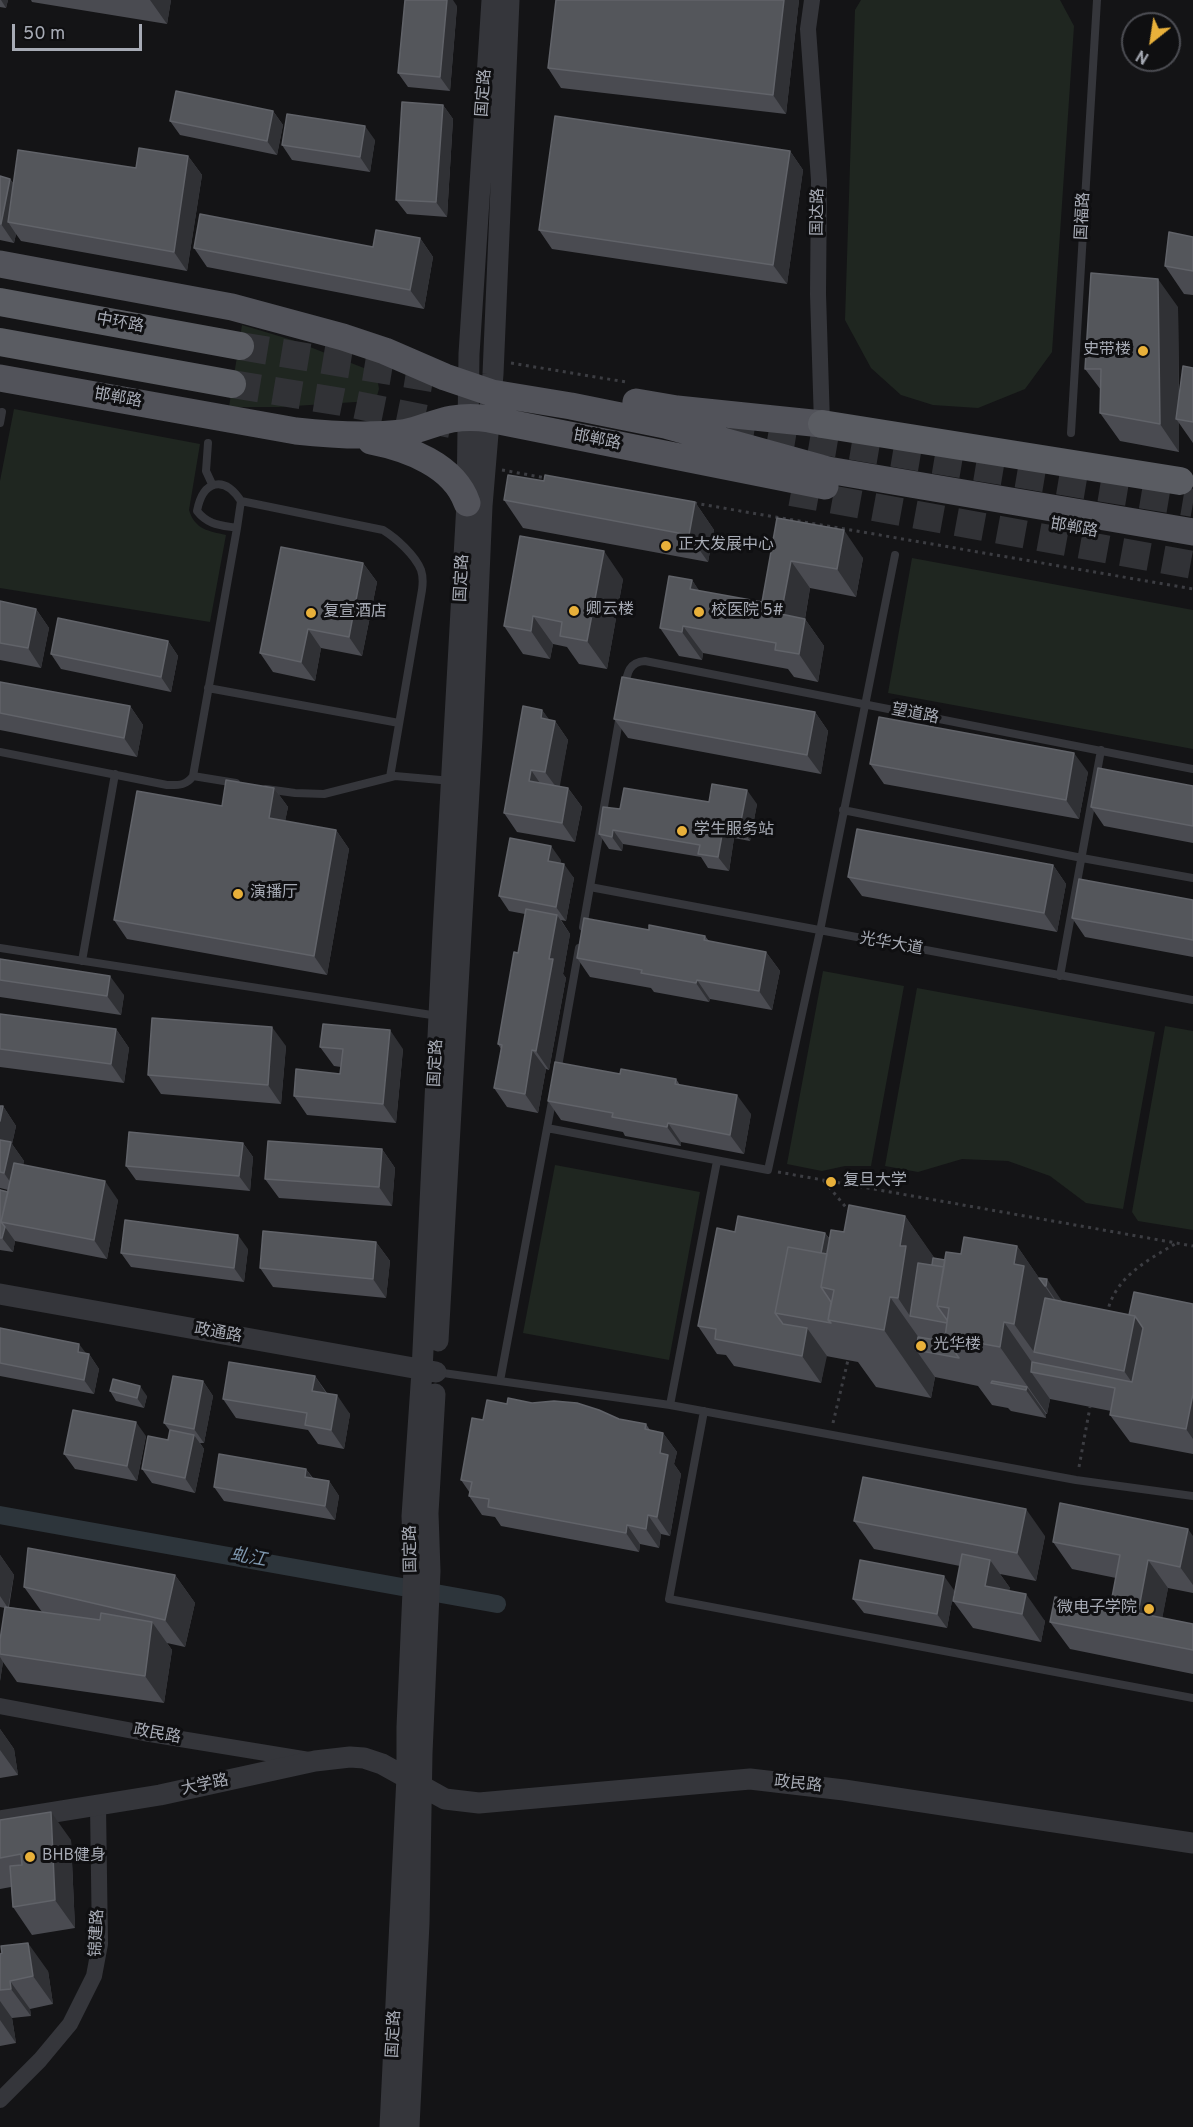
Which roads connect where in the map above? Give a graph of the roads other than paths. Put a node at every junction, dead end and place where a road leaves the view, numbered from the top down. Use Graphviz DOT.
graph roads {
  1 [pos="492,0"];
  2 [pos="509,0"];
  3 [pos="812,0"];
  4 [pos="1097,0"];
  5 [pos="0,264"];
  6 [pos="0,302"];
  7 [pos="0,342"];
  8 [pos="240,346"];
  9 [pos="0,378"];
  10 [pos="232,384"];
  11 [pos="480,393"];
  12 [pos="2,412"];
  13 [pos="0,423"];
  14 [pos="822,424"];
  15 [pos="1071,433"];
  16 [pos="334,435"];
  17 [pos="208,443"];
  18 [pos="1180,480"];
  19 [pos="212,484"];
  20 [pos="241,501"];
  21 [pos="467,503"];
  22 [pos="237,528"];
  23 [pos="1193,532"];
  24 [pos="1193,549"];
  25 [pos="895,555"];
  26 [pos="208,688"];
  27 [pos="623,696"];
  28 [pos="865,706"];
  29 [pos="621,707"];
  30 [pos="399,723"];
  31 [pos="1101,750"];
  32 [pos="0,752"];
  33 [pos="1193,769"];
  34 [pos="115,774"];
  35 [pos="193,776"];
  36 [pos="390,777"];
  37 [pos="452,781"];
  38 [pos="249,786"];
  39 [pos="261,788"];
  40 [pos="843,810"];
  41 [pos="1082,858"];
  42 [pos="1193,878"];
  43 [pos="590,887"];
  44 [pos="820,932"];
  45 [pos="0,948"];
  46 [pos="82,961"];
  47 [pos="1060,976"];
  48 [pos="1193,1000"];
  49 [pos="439,1016"];
  50 [pos="547,1128"];
  51 [pos="717,1161"];
  52 [pos="0,1294"];
  53 [pos="429,1371"];
  54 [pos="500,1381"];
  55 [pos="670,1405"];
  56 [pos="704,1411"];
  57 [pos="1193,1496"];
  58 [pos="1193,1698"];
  59 [pos="0,1706"];
  60 [pos="315,1761"];
  61 [pos="415,1781"];
  62 [pos="98,1806"];
  63 [pos="0,1821"];
  64 [pos="1193,1843"];
  65 [pos="0,2100"];
  66 [pos="390,2127"];
  67 [pos="409,2127"];
  1 -- 11 [label="street, 国定路"];
  2 -- 11 [label="street, 国定路"];
  3 -- 14 [label="street, 国达路"];
  4 -- 15 [label="lane, 国福路"];
  5 -- 11 [label="main road, 邯郸路"];
  6 -- 8 [label="highway, 中环路"];
  7 -- 10 [label="highway"];
  9 -- 16 [label="main road, 邯郸路"];
  11 -- 14 [label="main road, 邯郸路"];
  11 -- 16 [label="main road, 邯郸路"];
  11 -- 21 [label="street, 国定路"];
  11 -- 23 [label="main road, 邯郸路"];
  11 -- 24 [label="main road, 邯郸路"];
  11 -- 53 [label="street, 国定路"];
  12 -- 13 [label="lane"];
  14 -- 18 [label="highway"];
  16 -- 21 [label="main road"];
  17 -- 19 [label="lane"];
  19 -- 20 [label="lane"];
  19 -- 22 [label="lane"];
  20 -- 22 [label="lane"];
  20 -- 30 [label="lane"];
  21 -- 37 [label="street, 国定路"];
  22 -- 26 [label="lane"];
  25 -- 28 [label="lane"];
  26 -- 30 [label="lane"];
  26 -- 35 [label="lane"];
  27 -- 28 [label="lane, 望道路"];
  28 -- 31 [label="lane, 望道路"];
  28 -- 40 [label="lane"];
  29 -- 43 [label="lane"];
  30 -- 36 [label="lane"];
  31 -- 33 [label="lane, 望道路"];
  31 -- 41 [label="lane"];
  32 -- 34 [label="lane"];
  34 -- 35 [label="lane"];
  34 -- 46 [label="lane"];
  35 -- 38 [label="lane"];
  36 -- 37 [label="lane"];
  36 -- 39 [label="lane"];
  37 -- 49 [label="street, 国定路"];
  40 -- 41 [label="lane"];
  40 -- 44 [label="lane"];
  41 -- 42 [label="lane"];
  41 -- 47 [label="lane"];
  43 -- 44 [label="lane, 光华大道"];
  43 -- 50 [label="lane"];
  44 -- 47 [label="lane, 光华大道"];
  44 -- 51 [label="lane"];
  45 -- 46 [label="lane"];
  46 -- 49 [label="lane"];
  47 -- 48 [label="lane, 光华大道"];
  49 -- 53 [label="street, 国定路"];
  50 -- 51 [label="lane"];
  50 -- 54 [label="lane"];
  51 -- 55 [label="lane"];
  52 -- 53 [label="street, 政通路"];
  53 -- 54 [label="lane"];
  53 -- 61 [label="street, 国定路"];
  54 -- 55 [label="lane"];
  55 -- 56 [label="lane"];
  56 -- 57 [label="lane"];
  56 -- 58 [label="lane"];
  59 -- 60 [label="street, 政民路"];
  60 -- 61 [label="street, 大学路"];
  60 -- 62 [label="street, 大学路"];
  61 -- 64 [label="street, 政民路"];
  61 -- 66 [label="street, 国定路"];
  61 -- 67 [label="street, 国定路"];
  62 -- 63 [label="street, 大学路"];
  62 -- 65 [label="street, 锦建路"];
}
